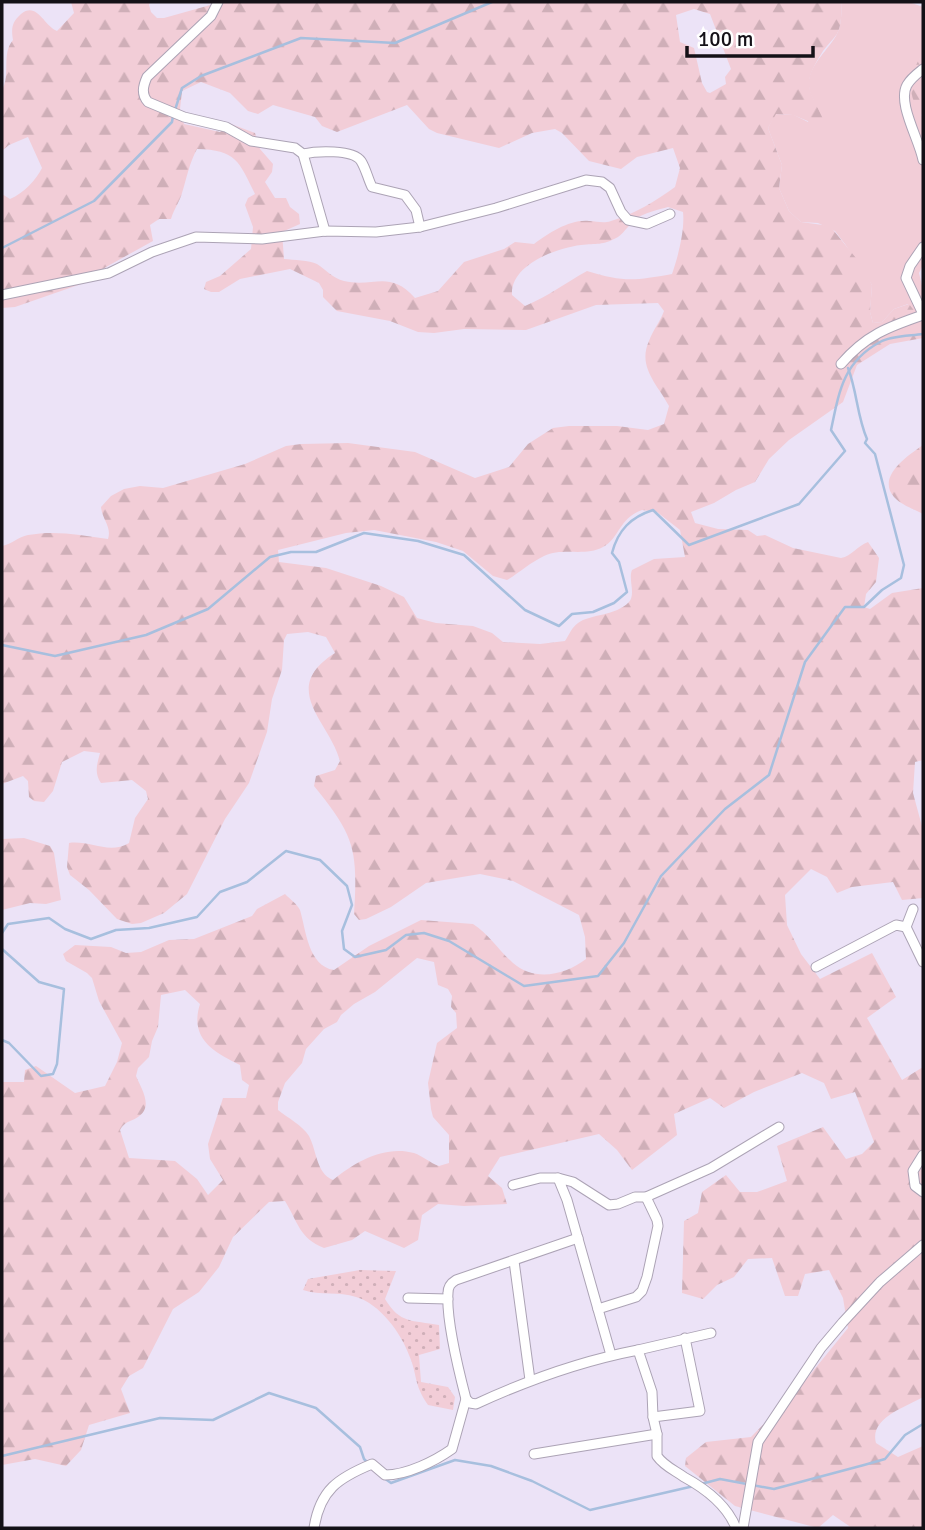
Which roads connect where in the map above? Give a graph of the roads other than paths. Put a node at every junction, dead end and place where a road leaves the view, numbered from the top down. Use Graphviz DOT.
graph roads {
  1 [pos="218,2"];
  2 [pos="923,69"];
  3 [pos="303,155"];
  4 [pos="923,160"];
  5 [pos="670,214"];
  6 [pos="420,227"];
  7 [pos="324,231"];
  8 [pos="923,247"];
  9 [pos="2,295"];
  10 [pos="923,314"];
  11 [pos="841,364"];
  12 [pos="913,909"];
  13 [pos="906,927"];
  14 [pos="923,962"];
  15 [pos="816,967"];
  16 [pos="779,1127"];
  17 [pos="923,1155"];
  18 [pos="558,1178"];
  19 [pos="513,1185"];
  20 [pos="923,1192"];
  21 [pos="646,1197"];
  22 [pos="578,1238"];
  23 [pos="923,1245"];
  24 [pos="514,1261"];
  25 [pos="408,1298"];
  26 [pos="448,1299"];
  27 [pos="598,1309"];
  28 [pos="711,1333"];
  29 [pos="685,1338"];
  30 [pos="638,1350"];
  31 [pos="611,1355"];
  32 [pos="530,1380"];
  33 [pos="466,1399"];
  34 [pos="653,1417"];
  35 [pos="657,1434"];
  36 [pos="534,1454"];
  37 [pos="314,1528"];
  38 [pos="736,1528"];
  39 [pos="743,1528"];
  1 -- 3 [label="street"];
  2 -- 4 [label="street"];
  3 -- 6 [label="street"];
  3 -- 7 [label="street"];
  5 -- 6 [label="street"];
  6 -- 7 [label="street"];
  7 -- 9 [label="street"];
  8 -- 10 [label="street"];
  10 -- 11 [label="street"];
  12 -- 13 [label="street"];
  13 -- 14 [label="street"];
  13 -- 15 [label="street"];
  16 -- 21 [label="street"];
  17 -- 20 [label="street"];
  18 -- 19 [label="street"];
  18 -- 21 [label="street"];
  18 -- 22 [label="street"];
  21 -- 27 [label="street"];
  22 -- 24 [label="street"];
  22 -- 27 [label="street"];
  23 -- 39 [label="street"];
  24 -- 26 [label="street"];
  24 -- 32 [label="street"];
  25 -- 26 [label="street"];
  26 -- 33 [label="street"];
  27 -- 31 [label="street"];
  28 -- 29 [label="street"];
  29 -- 30 [label="street"];
  29 -- 34 [label="street"];
  30 -- 31 [label="street"];
  30 -- 34 [label="street"];
  31 -- 32 [label="street"];
  32 -- 33 [label="street"];
  33 -- 37 [label="street"];
  34 -- 35 [label="street"];
  35 -- 36 [label="street"];
  35 -- 38 [label="street"];
}
